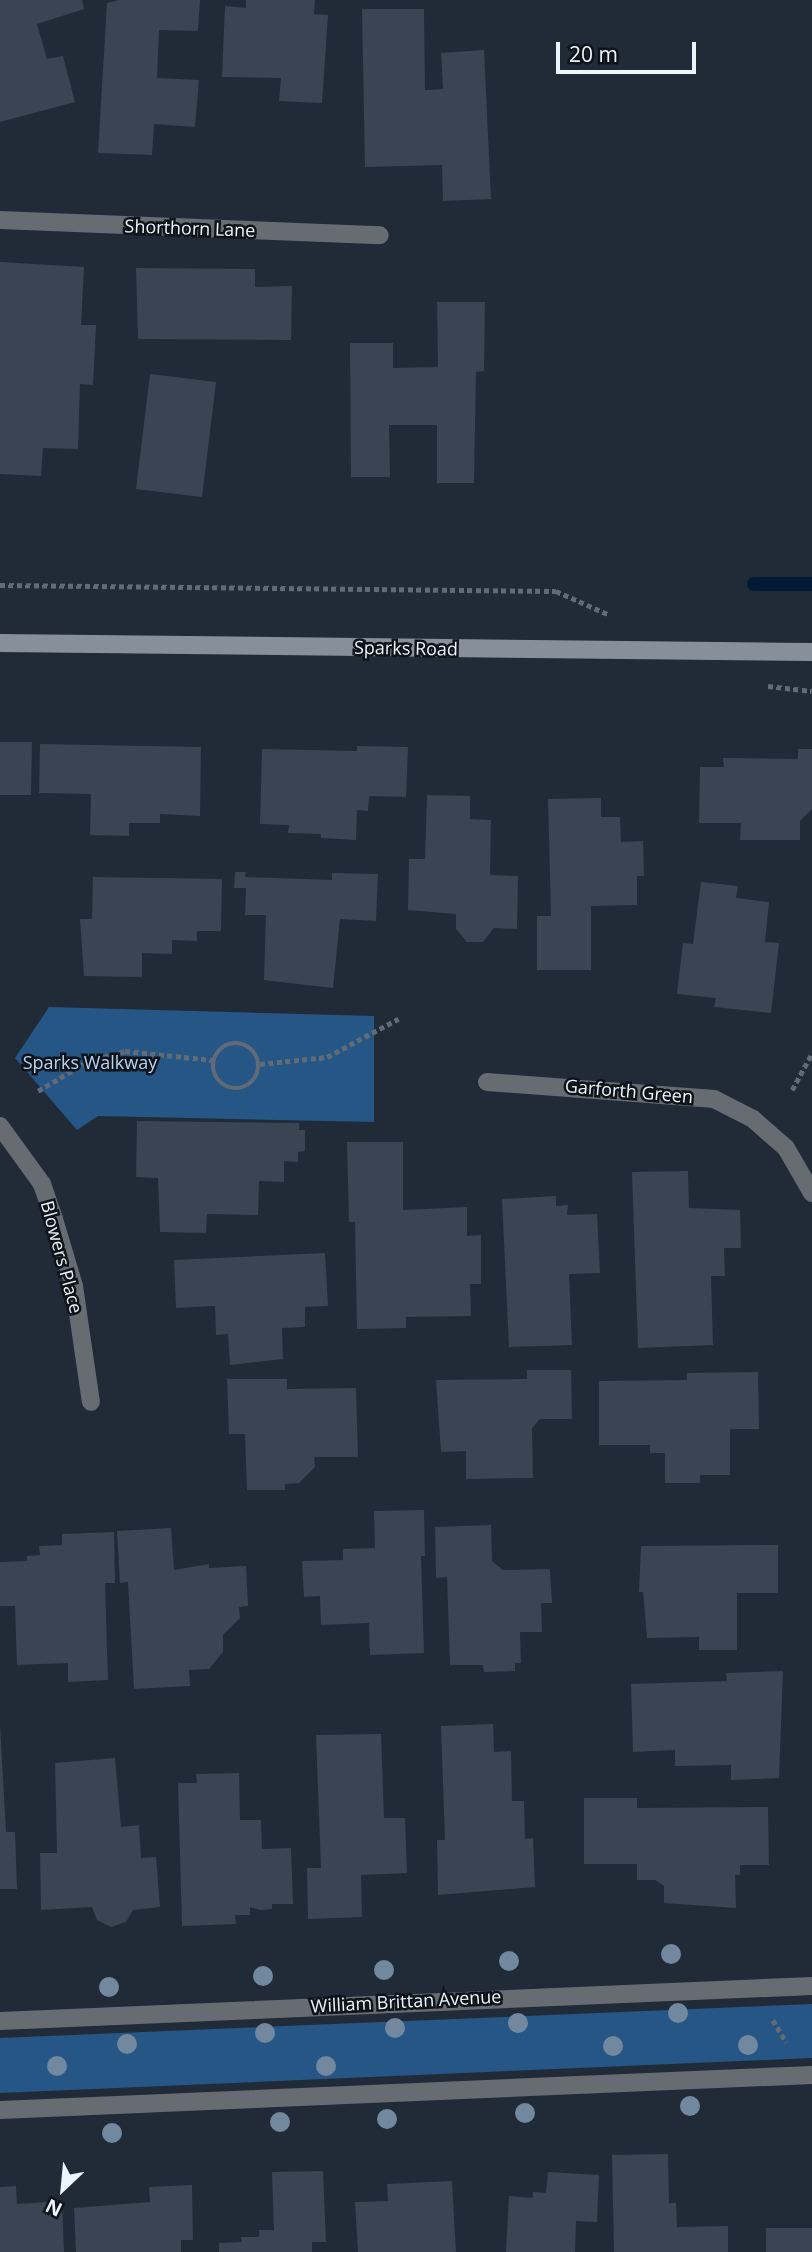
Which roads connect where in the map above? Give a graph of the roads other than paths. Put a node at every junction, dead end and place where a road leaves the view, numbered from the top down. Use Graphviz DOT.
graph roads {
  1 [pos="0,220"];
  2 [pos="380,235"];
  3 [pos="0,643"];
  4 [pos="812,652"];
  5 [pos="487,1082"];
  6 [pos="0,1126"];
  7 [pos="812,1193"];
  8 [pos="91,1402"];
  9 [pos="812,1986"];
  10 [pos="0,2021"];
  11 [pos="812,2075"];
  12 [pos="0,2110"];
  1 -- 2 [label="street, Shorthorn Lane"];
  3 -- 4 [label="main road, Sparks Road"];
  5 -- 7 [label="street, Garforth Green"];
  6 -- 8 [label="street, Blowers Place"];
  9 -- 10 [label="street, William Brittan Avenue"];
  11 -- 12 [label="street"];
}
